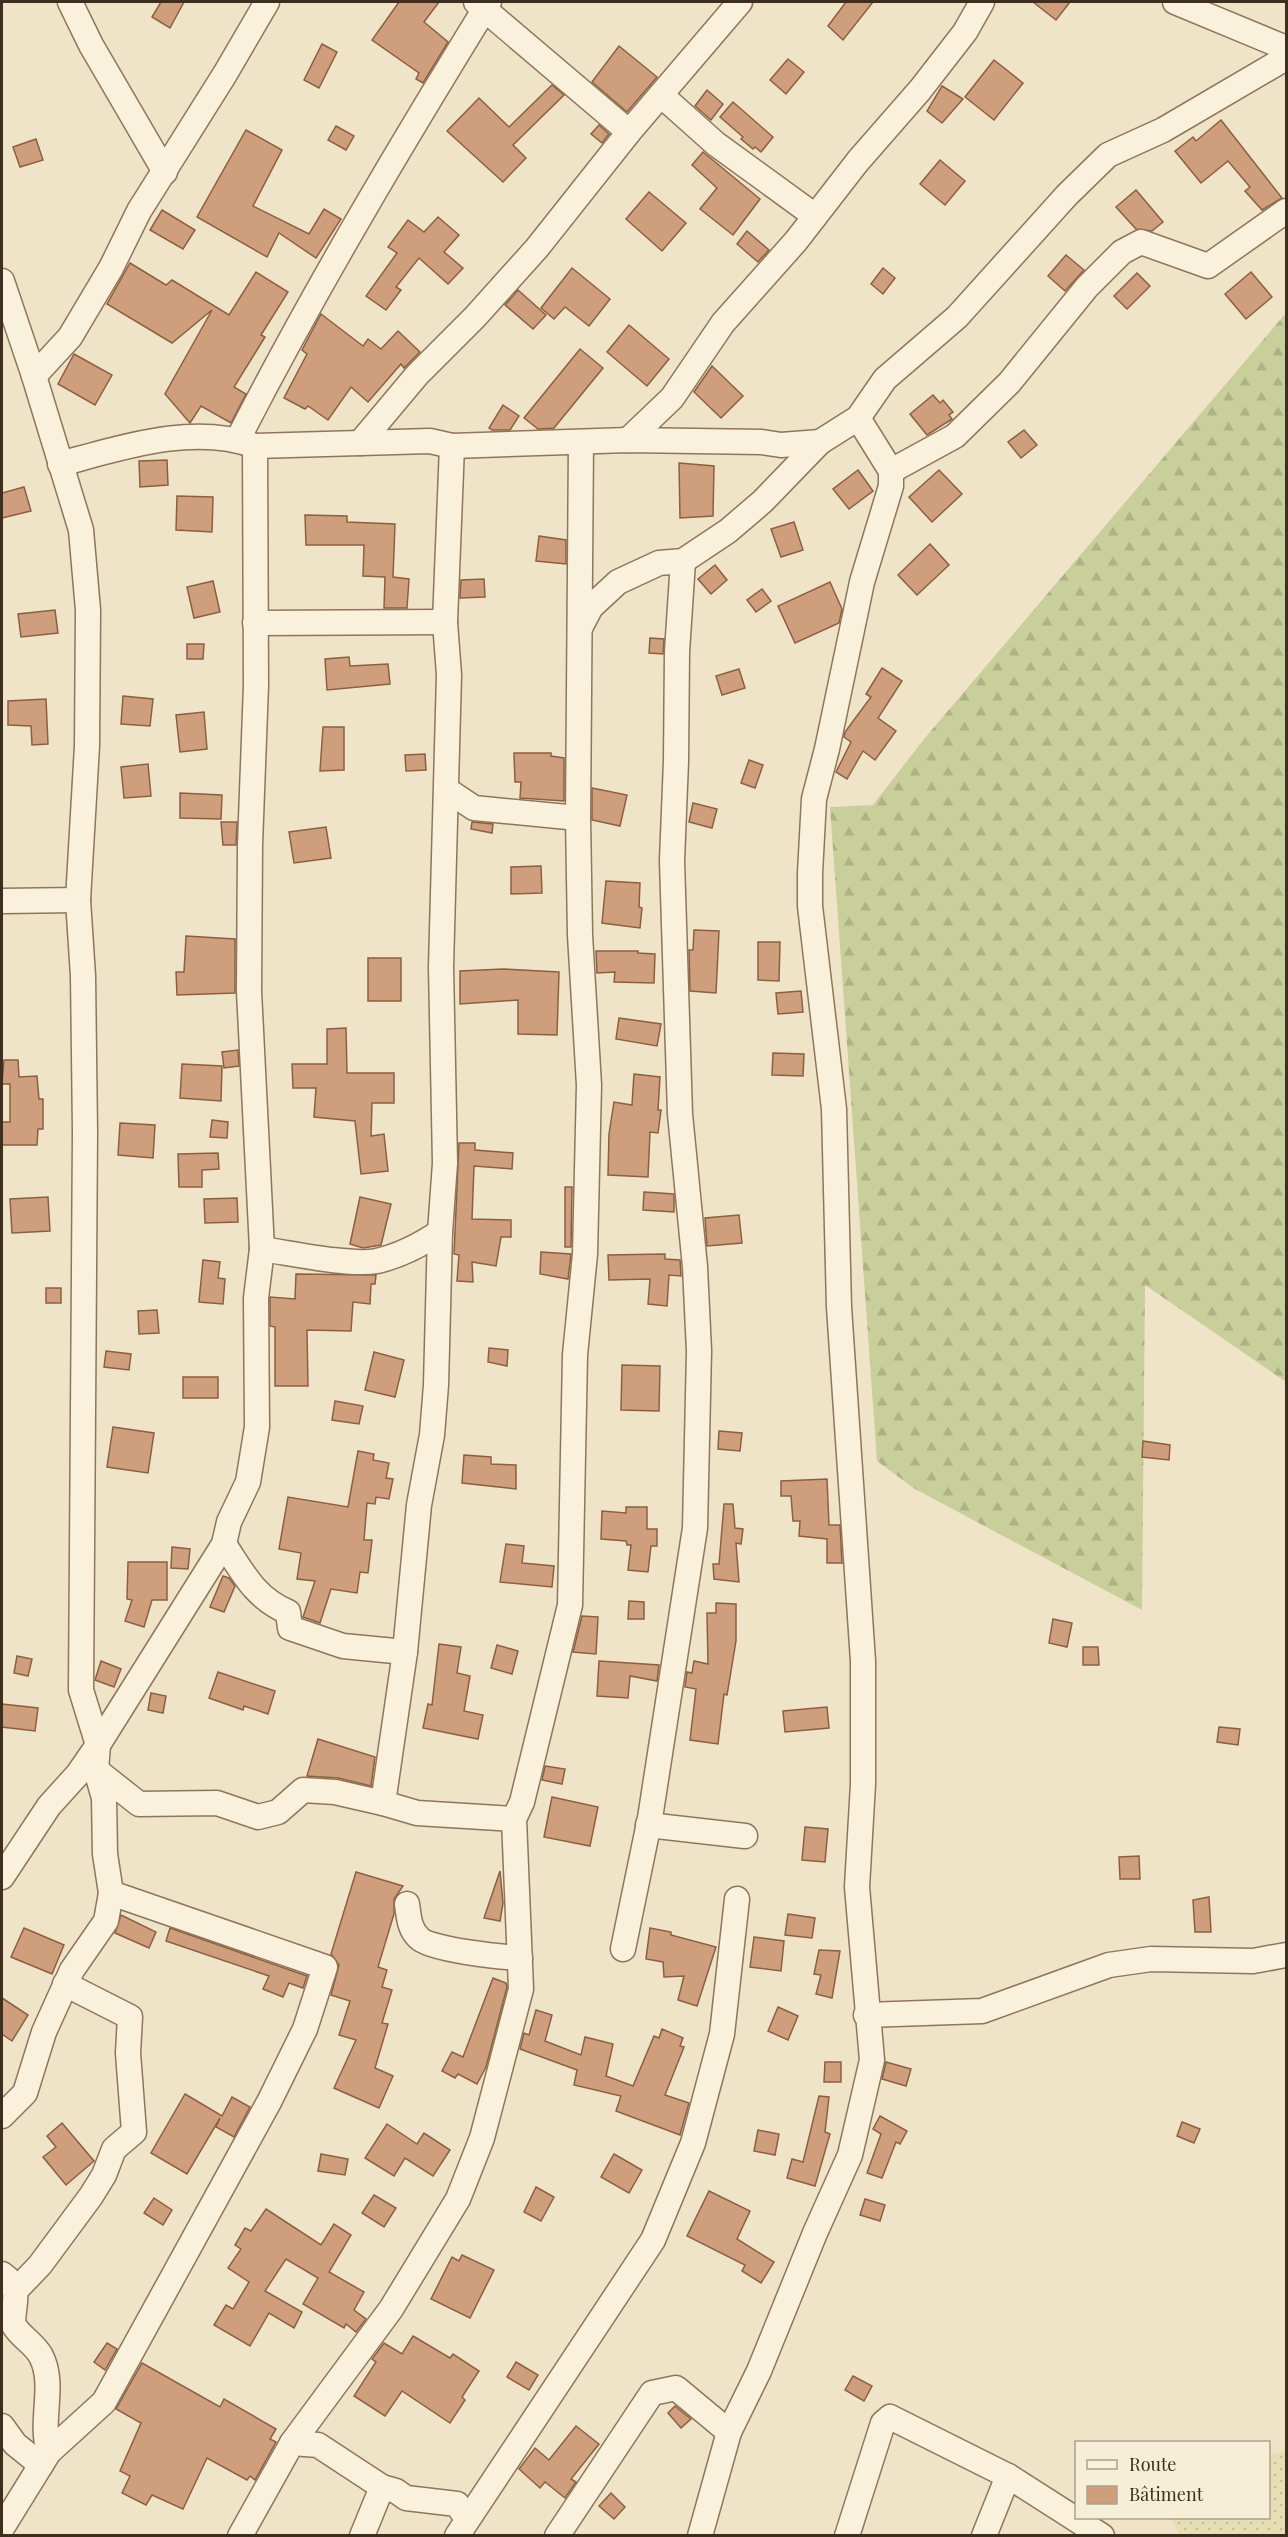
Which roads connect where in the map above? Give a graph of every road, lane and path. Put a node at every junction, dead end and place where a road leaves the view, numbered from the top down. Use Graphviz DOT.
graph roads {
  1 [pos="70,2"];
  2 [pos="267,2"];
  3 [pos="740,2"];
  4 [pos="982,2"];
  5 [pos="1175,2"];
  6 [pos="483,4"];
  7 [pos="1287,48"];
  8 [pos="1287,58"];
  9 [pos="661,96"];
  10 [pos="629,132"];
  11 [pos="165,172"];
  12 [pos="1287,211"];
  13 [pos="815,216"];
  14 [pos="2,281"];
  15 [pos="34,376"];
  16 [pos="858,418"];
  17 [pos="628,440"];
  18 [pos="247,442"];
  19 [pos="819,442"];
  20 [pos="360,443"];
  21 [pos="581,443"];
  22 [pos="452,446"];
  23 [pos="60,464"];
  24 [pos="891,471"];
  25 [pos="683,561"];
  26 [pos="255,622"];
  27 [pos="446,622"];
  28 [pos="579,630"];
  29 [pos="447,790"];
  30 [pos="578,818"];
  31 [pos="78,900"];
  32 [pos="2,901"];
  33 [pos="440,1232"];
  34 [pos="262,1249"];
  35 [pos="224,1544"];
  36 [pos="405,1652"];
  37 [pos="98,1745"];
  38 [pos="96,1770"];
  39 [pos="383,1803"];
  40 [pos="514,1819"];
  41 [pos="648,1825"];
  42 [pos="745,1836"];
  43 [pos="2,1877"];
  44 [pos="111,1893"];
  45 [pos="737,1899"];
  46 [pos="406,1904"];
  47 [pos="623,1949"];
  48 [pos="1287,1954"];
  49 [pos="520,1958"];
  50 [pos="65,1984"];
  51 [pos="866,2014"];
  52 [pos="2,2116"];
  53 [pos="9,2282"];
  54 [pos="2,2426"];
  55 [pos="729,2432"];
  56 [pos="292,2443"];
  57 [pos="45,2458"];
  58 [pos="1008,2476"];
  59 [pos="382,2487"];
  60 [pos="1075,2518"];
  61 [pos="1077,2519"];
  62 [pos="462,2527"];
  63 [pos="2,2528"];
  64 [pos="240,2535"];
  65 [pos="362,2535"];
  66 [pos="557,2535"];
  67 [pos="700,2535"];
  68 [pos="847,2535"];
  69 [pos="984,2535"];
  70 [pos="1102,2535"];
  1 -- 11 [label="street"];
  2 -- 11 [label="street"];
  3 -- 9 [label="street"];
  4 -- 13 [label="street"];
  5 -- 7 [label="street"];
  6 -- 10 [label="street"];
  6 -- 18 [label="street"];
  8 -- 16 [label="street"];
  9 -- 10 [label="street"];
  9 -- 13 [label="street"];
  10 -- 20 [label="street"];
  11 -- 15 [label="street"];
  12 -- 24 [label="street"];
  13 -- 17 [label="street"];
  14 -- 15 [label="street"];
  15 -- 23 [label="street"];
  16 -- 19 [label="street"];
  16 -- 24 [label="street"];
  17 -- 19 [label="street"];
  17 -- 21 [label="street"];
  18 -- 20 [label="street"];
  18 -- 23 [label="street"];
  18 -- 26 [label="street"];
  19 -- 25 [label="street"];
  20 -- 22 [label="street"];
  21 -- 22 [label="street"];
  21 -- 28 [label="street"];
  22 -- 27 [label="street"];
  23 -- 31 [label="street"];
  24 -- 51 [label="street"];
  25 -- 28 [label="street"];
  25 -- 41 [label="street"];
  26 -- 27 [label="street"];
  26 -- 34 [label="street"];
  27 -- 29 [label="street"];
  28 -- 30 [label="street"];
  29 -- 30 [label="street"];
  29 -- 33 [label="street"];
  30 -- 40 [label="street"];
  31 -- 32 [label="street"];
  31 -- 37 [label="street"];
  33 -- 34 [label="street"];
  33 -- 36 [label="street"];
  34 -- 35 [label="street"];
  35 -- 36 [label="street"];
  35 -- 37 [label="street"];
  36 -- 39 [label="street"];
  37 -- 38 [label="street"];
  37 -- 43 [label="street"];
  38 -- 39 [label="street"];
  38 -- 44 [label="street"];
  39 -- 40 [label="street"];
  40 -- 49 [label="street"];
  41 -- 42 [label="street"];
  41 -- 47 [label="street"];
  44 -- 50 [label="street"];
  44 -- 57 [label="street"];
  45 -- 62 [label="street"];
  46 -- 49 [label="street"];
  48 -- 51 [label="street"];
  49 -- 56 [label="street"];
  50 -- 52 [label="street"];
  50 -- 53 [label="street"];
  51 -- 55 [label="street"];
  53 -- 57 [label="street"];
  54 -- 57 [label="street"];
  55 -- 66 [label="street"];
  55 -- 67 [label="street"];
  56 -- 59 [label="street"];
  56 -- 64 [label="street"];
  57 -- 63 [label="street"];
  58 -- 60 [label="street"];
  58 -- 68 [label="street"];
  58 -- 69 [label="street"];
  59 -- 62 [label="street"];
  59 -- 65 [label="street"];
  61 -- 70 [label="street"];
}
